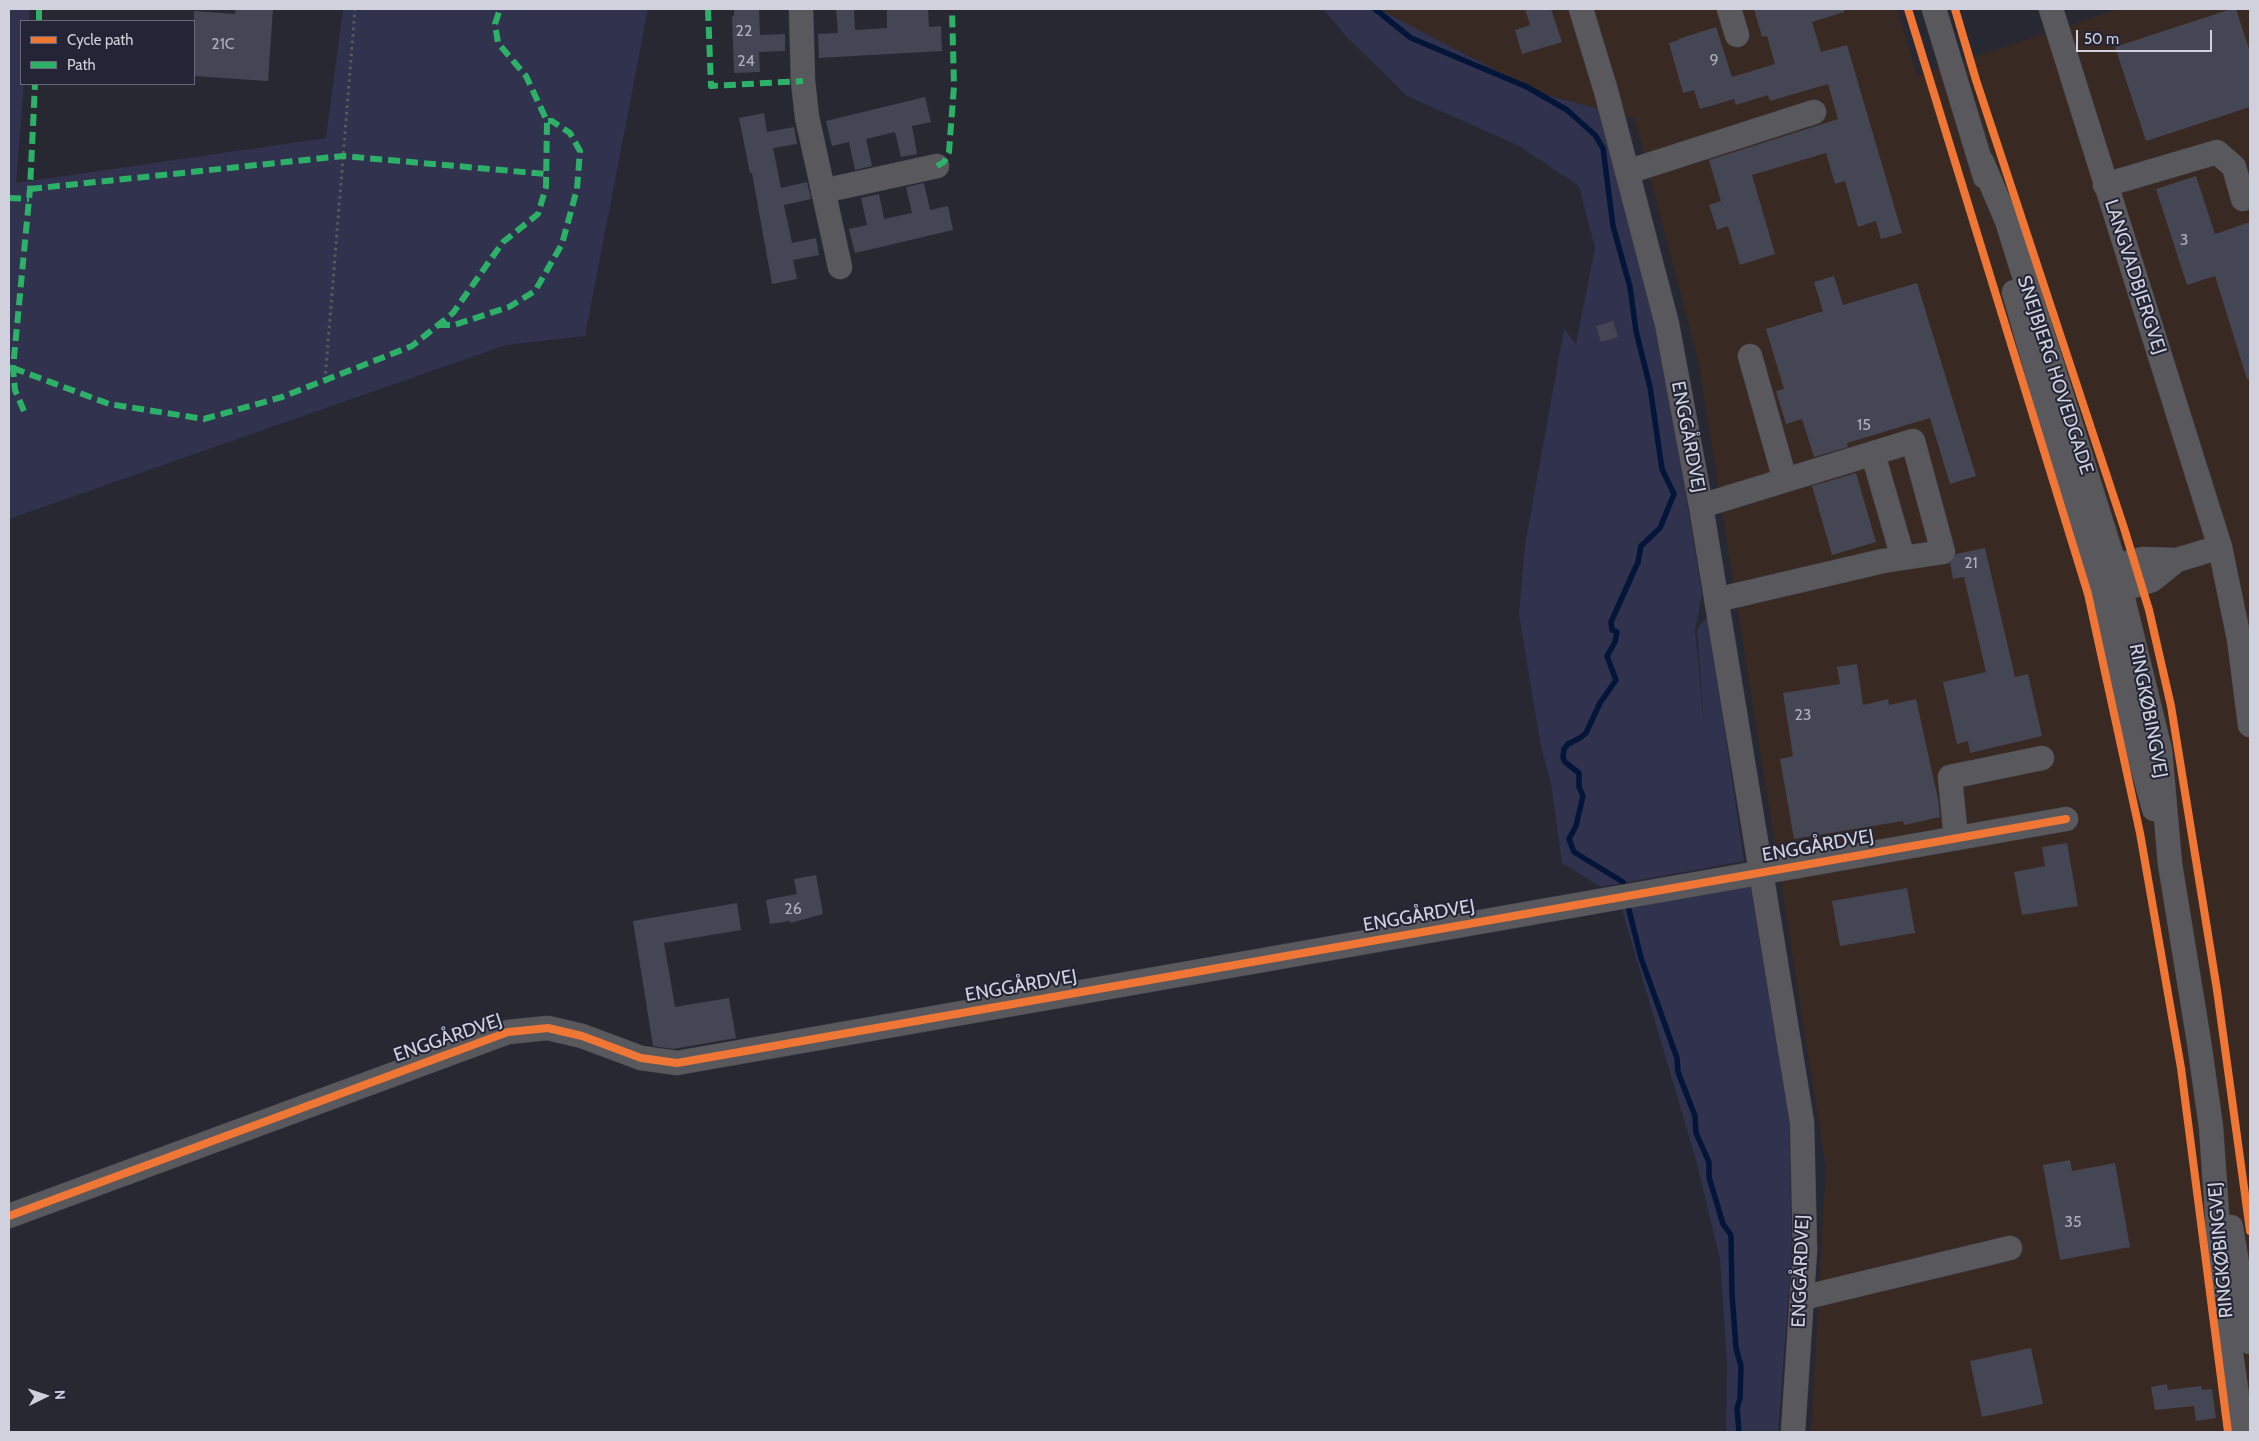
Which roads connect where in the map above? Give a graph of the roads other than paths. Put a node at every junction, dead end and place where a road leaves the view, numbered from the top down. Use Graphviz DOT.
graph roads {
  1 [pos="801,9"];
  2 [pos="1582,9"];
  3 [pos="1729,9"];
  4 [pos="1934,9"];
  5 [pos="2050,9"];
  6 [pos="1737,35"];
  7 [pos="1814,112"];
  8 [pos="937,166"];
  9 [pos="1627,172"];
  10 [pos="2105,186"];
  11 [pos="823,191"];
  12 [pos="2243,199"];
  13 [pos="840,267"];
  14 [pos="1750,356"];
  15 [pos="1873,454"];
  16 [pos="1785,480"];
  17 [pos="1700,506"];
  18 [pos="2220,547"];
  19 [pos="1902,558"];
  20 [pos="2177,560"];
  21 [pos="2105,569"];
  22 [pos="2120,590"];
  23 [pos="1716,600"];
  24 [pos="2247,674"];
  25 [pos="2250,724"];
  26 [pos="2042,758"];
  27 [pos="2066,819"];
  28 [pos="1956,838"];
  29 [pos="2170,864"];
  30 [pos="1761,872"];
  31 [pos="2211,1127"];
  32 [pos="9,1216"];
  33 [pos="2010,1248"];
  34 [pos="1802,1298"];
  35 [pos="2250,1342"];
  36 [pos="1793,1432"];
  37 [pos="2242,1432"];
  1 -- 11 [label="street"];
  2 -- 9 [label="street, ENGGÅRDVEJ"];
  3 -- 6 [label="street"];
  4 -- 21 [label="street, SNEJBJERG HOVEDGADE"];
  5 -- 10 [label="street, LANGVADBJERGVEJ"];
  7 -- 9 [label="street"];
  8 -- 11 [label="street"];
  9 -- 17 [label="street, ENGGÅRDVEJ"];
  10 -- 12 [label="street"];
  10 -- 18 [label="street, LANGVADBJERGVEJ"];
  11 -- 13 [label="street"];
  14 -- 16 [label="street"];
  15 -- 16 [label="street"];
  15 -- 19 [label="street"];
  15 -- 19 [label="street"];
  16 -- 17 [label="street"];
  17 -- 23 [label="street, ENGGÅRDVEJ"];
  18 -- 20 [label="street"];
  18 -- 24 [label="street, LANGVADBJERGVEJ"];
  19 -- 23 [label="street"];
  20 -- 21 [label="street"];
  20 -- 22 [label="street"];
  21 -- 22 [label="street, SNEJBJERG HOVEDGADE"];
  22 -- 29 [label="street, RINGKØBINGVEJ"];
  22 -- 29 [label="street, RINGKØBINGVEJ"];
  23 -- 30 [label="street, ENGGÅRDVEJ"];
  24 -- 25 [label="street, LANGVADBJERGVEJ"];
  26 -- 28 [label="street"];
  27 -- 28 [label="street, ENGGÅRDVEJ"];
  28 -- 30 [label="street, ENGGÅRDVEJ"];
  29 -- 31 [label="street, RINGKØBINGVEJ"];
  30 -- 32 [label="street, ENGGÅRDVEJ"];
  30 -- 34 [label="street, ENGGÅRDVEJ"];
  31 -- 35 [label="street, RINGKØBINGVEJ"];
  31 -- 37 [label="street, RINGKØBINGVEJ"];
  33 -- 34 [label="street"];
  34 -- 36 [label="street, ENGGÅRDVEJ"];
}
